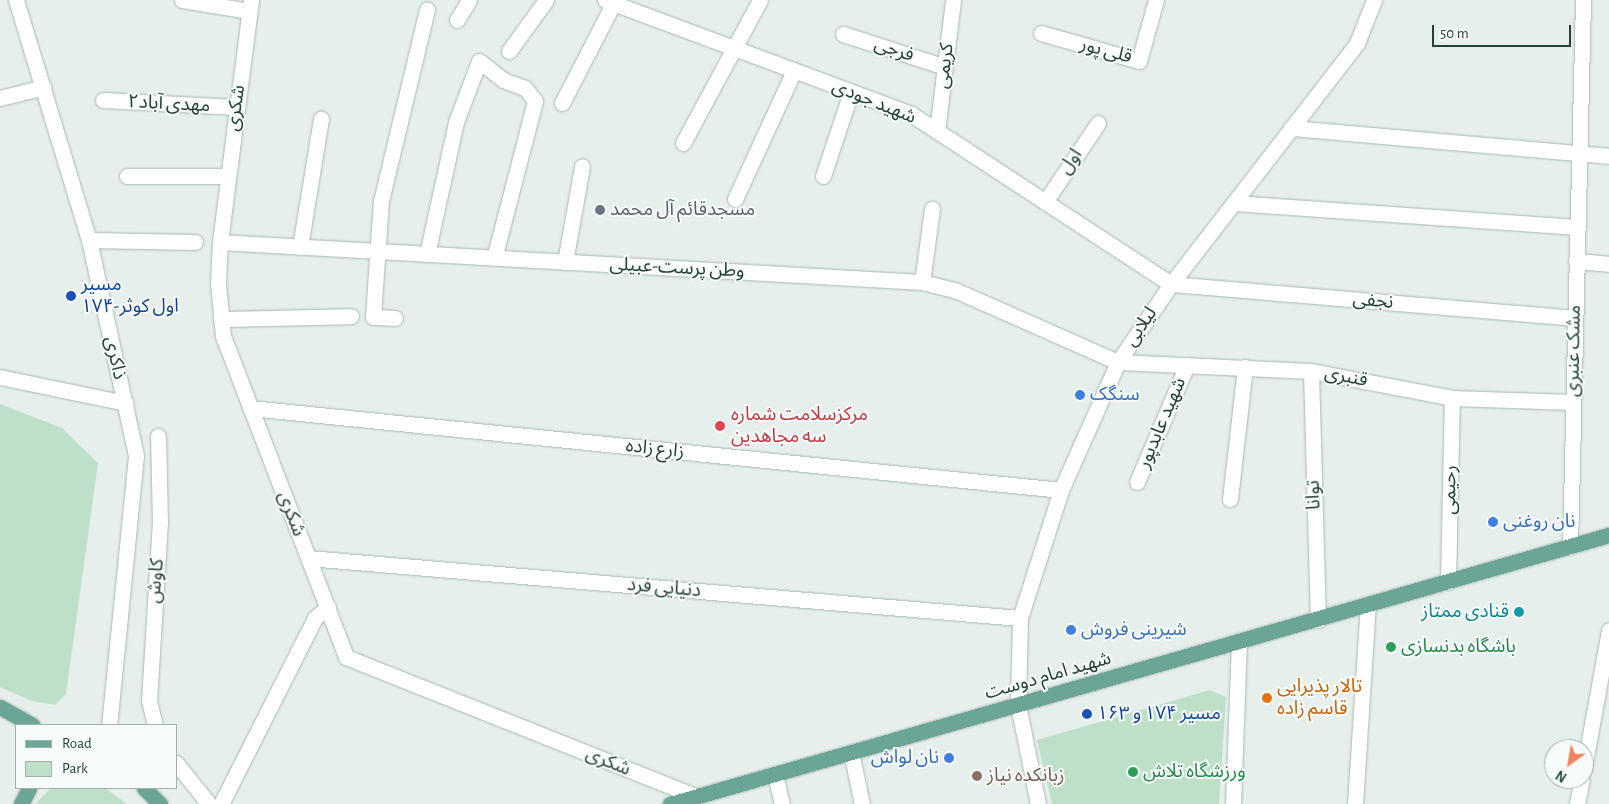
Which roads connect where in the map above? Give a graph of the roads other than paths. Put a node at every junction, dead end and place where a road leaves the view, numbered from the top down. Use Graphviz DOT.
graph roads {
  1 [pos="16,0"];
  2 [pos="182,0"];
  3 [pos="469,0"];
  4 [pos="546,0"];
  5 [pos="760,0"];
  6 [pos="953,0"];
  7 [pos="1156,0"];
  8 [pos="1374,0"];
  9 [pos="1583,0"];
  10 [pos="609,2"];
  11 [pos="250,5"];
  12 [pos="427,9"];
  13 [pos="458,20"];
  14 [pos="1041,33"];
  15 [pos="843,34"];
  16 [pos="732,48"];
  17 [pos="509,51"];
  18 [pos="945,67"];
  19 [pos="794,71"];
  20 [pos="44,87"];
  21 [pos="851,92"];
  22 [pos="0,98"];
  23 [pos="103,100"];
  24 [pos="562,103"];
  25 [pos="236,107"];
  26 [pos="321,119"];
  27 [pos="1098,123"];
  28 [pos="1291,128"];
  29 [pos="937,131"];
  30 [pos="683,143"];
  31 [pos="1579,156"];
  32 [pos="1609,156"];
  33 [pos="582,167"];
  34 [pos="127,176"];
  35 [pos="226,176"];
  36 [pos="823,176"];
  37 [pos="735,199"];
  38 [pos="1044,202"];
  39 [pos="1234,202"];
  40 [pos="932,210"];
  41 [pos="1577,227"];
  42 [pos="89,240"];
  43 [pos="195,242"];
  44 [pos="220,242"];
  45 [pos="300,247"];
  46 [pos="377,251"];
  47 [pos="426,254"];
  48 [pos="494,258"];
  49 [pos="1576,261"];
  50 [pos="565,262"];
  51 [pos="1609,264"];
  52 [pos="922,282"];
  53 [pos="1171,284"];
  54 [pos="351,316"];
  55 [pos="395,318"];
  56 [pos="1575,318"];
  57 [pos="221,319"];
  58 [pos="1118,362"];
  59 [pos="1187,365"];
  60 [pos="1245,367"];
  61 [pos="1311,371"];
  62 [pos="0,377"];
  63 [pos="1452,398"];
  64 [pos="1573,402"];
  65 [pos="125,403"];
  66 [pos="250,408"];
  67 [pos="158,436"];
  68 [pos="1137,482"];
  69 [pos="1061,490"];
  70 [pos="1230,499"];
  71 [pos="1609,535"];
  72 [pos="1570,547"];
  73 [pos="308,558"];
  74 [pos="1448,582"];
  75 [pos="1368,605"];
  76 [pos="328,607"];
  77 [pos="1020,618"];
  78 [pos="1318,620"];
  79 [pos="1609,630"];
  80 [pos="1240,642"];
  81 [pos="1018,705"];
  82 [pos="0,707"];
  83 [pos="30,724"];
  84 [pos="109,724"];
  85 [pos="155,724"];
  86 [pos="1589,739"];
  87 [pos="851,752"];
  88 [pos="178,766"];
  89 [pos="775,774"];
  90 [pos="28,789"];
  91 [pos="145,789"];
  92 [pos="1580,789"];
  93 [pos="696,796"];
  94 [pos="21,804"];
  95 [pos="160,804"];
  96 [pos="208,804"];
  97 [pos="221,804"];
  98 [pos="670,804"];
  99 [pos="782,804"];
  100 [pos="862,804"];
  101 [pos="1038,804"];
  102 [pos="1233,804"];
  103 [pos="1355,804"];
  104 [pos="1577,804"];
  1 -- 20 [label="street, ذاکری"];
  2 -- 11 [label="street"];
  3 -- 13 [label="street"];
  4 -- 17 [label="street"];
  5 -- 16 [label="street"];
  6 -- 18 [label="street, کریمی"];
  7 -- 14 [label="street, قلی پور"];
  8 -- 28 [label="street, لیلابی"];
  9 -- 31 [label="street, مشک عنبری"];
  10 -- 16 [label="street, شهید جودی"];
  10 -- 24 [label="street"];
  11 -- 25 [label="street, شکری"];
  12 -- 46 [label="street"];
  15 -- 18 [label="street, فرجی"];
  16 -- 19 [label="street, شهید جودی"];
  16 -- 30 [label="street"];
  18 -- 29 [label="street, کریمی"];
  19 -- 21 [label="street, شهید جودی"];
  19 -- 37 [label="street"];
  20 -- 22 [label="street"];
  20 -- 42 [label="street, ذاکری"];
  21 -- 29 [label="street, شهید جودی"];
  21 -- 36 [label="street"];
  23 -- 25 [label="street, مهدی آباد۲"];
  25 -- 35 [label="street, شکری"];
  26 -- 45 [label="street"];
  27 -- 38 [label="street, اول"];
  28 -- 31 [label="street"];
  28 -- 39 [label="street, لیلابی"];
  29 -- 38 [label="street, شهید جودی"];
  31 -- 32 [label="street"];
  31 -- 41 [label="street, مشک عنبری"];
  33 -- 50 [label="street"];
  34 -- 35 [label="street"];
  35 -- 44 [label="street, شکری"];
  38 -- 53 [label="street, شهید جودی"];
  39 -- 41 [label="street"];
  39 -- 53 [label="street, لیلابی"];
  40 -- 52 [label="street"];
  41 -- 49 [label="street, مشک عنبری"];
  42 -- 43 [label="street"];
  42 -- 65 [label="street, ذاکری"];
  44 -- 45 [label="street, وطن پرست-عبیلی"];
  44 -- 57 [label="street, شکری"];
  45 -- 46 [label="street, وطن پرست-عبیلی"];
  46 -- 47 [label="street, وطن پرست-عبیلی"];
  46 -- 55 [label="street"];
  47 -- 48 [label="street, وطن پرست-عبیلی"];
  47 -- 48 [label="street"];
  48 -- 50 [label="street, وطن پرست-عبیلی"];
  49 -- 51 [label="street"];
  49 -- 56 [label="street, مشک عنبری"];
  50 -- 52 [label="street, وطن پرست-عبیلی"];
  52 -- 58 [label="street, وطن پرست-عبیلی"];
  53 -- 56 [label="street, نجفی"];
  53 -- 58 [label="street, لیلابی"];
  54 -- 57 [label="street"];
  56 -- 64 [label="street, مشک عنبری"];
  57 -- 66 [label="street, شکری"];
  58 -- 59 [label="street, قنبری"];
  58 -- 69 [label="street, لیلابی"];
  59 -- 60 [label="street, قنبری"];
  59 -- 68 [label="street, شهید عابدپور"];
  60 -- 61 [label="street, قنبری"];
  60 -- 70 [label="street"];
  61 -- 63 [label="street, قنبری"];
  61 -- 78 [label="street, توانا"];
  62 -- 65 [label="street"];
  63 -- 64 [label="street, قنبری"];
  63 -- 74 [label="street, رحیمی"];
  64 -- 72 [label="street, مشک عنبری"];
  65 -- 84 [label="street, ذاکری"];
  66 -- 69 [label="street, زارع زاده"];
  66 -- 73 [label="street, شکری"];
  67 -- 85 [label="street, کاوش"];
  69 -- 77 [label="street, لیلابی"];
  71 -- 72 [label="main road, شهید امام دوست"];
  72 -- 74 [label="main road, شهید امام دوست"];
  73 -- 76 [label="street, شکری"];
  73 -- 77 [label="street, دنیایی فرد"];
  74 -- 75 [label="main road, شهید امام دوست"];
  75 -- 78 [label="main road, شهید امام دوست"];
  75 -- 103 [label="street"];
  76 -- 93 [label="street, شکری"];
  76 -- 97 [label="street"];
  77 -- 81 [label="street, لیلابی"];
  78 -- 80 [label="main road, شهید امام دوست"];
  79 -- 86 [label="street"];
  80 -- 81 [label="main road, شهید امام دوست"];
  80 -- 102 [label="street"];
  81 -- 87 [label="main road, شهید امام دوست"];
  81 -- 101 [label="street, لیلابی"];
  82 -- 83 [label="main road"];
  87 -- 89 [label="main road, شهید امام دوست"];
  87 -- 100 [label="street"];
  88 -- 96 [label="street"];
  89 -- 93 [label="main road, شهید امام دوست"];
  89 -- 99 [label="street"];
  90 -- 94 [label="main road"];
  91 -- 95 [label="main road"];
  92 -- 104 [label="street"];
  93 -- 98 [label="main road, شهید امام دوست"];
}
